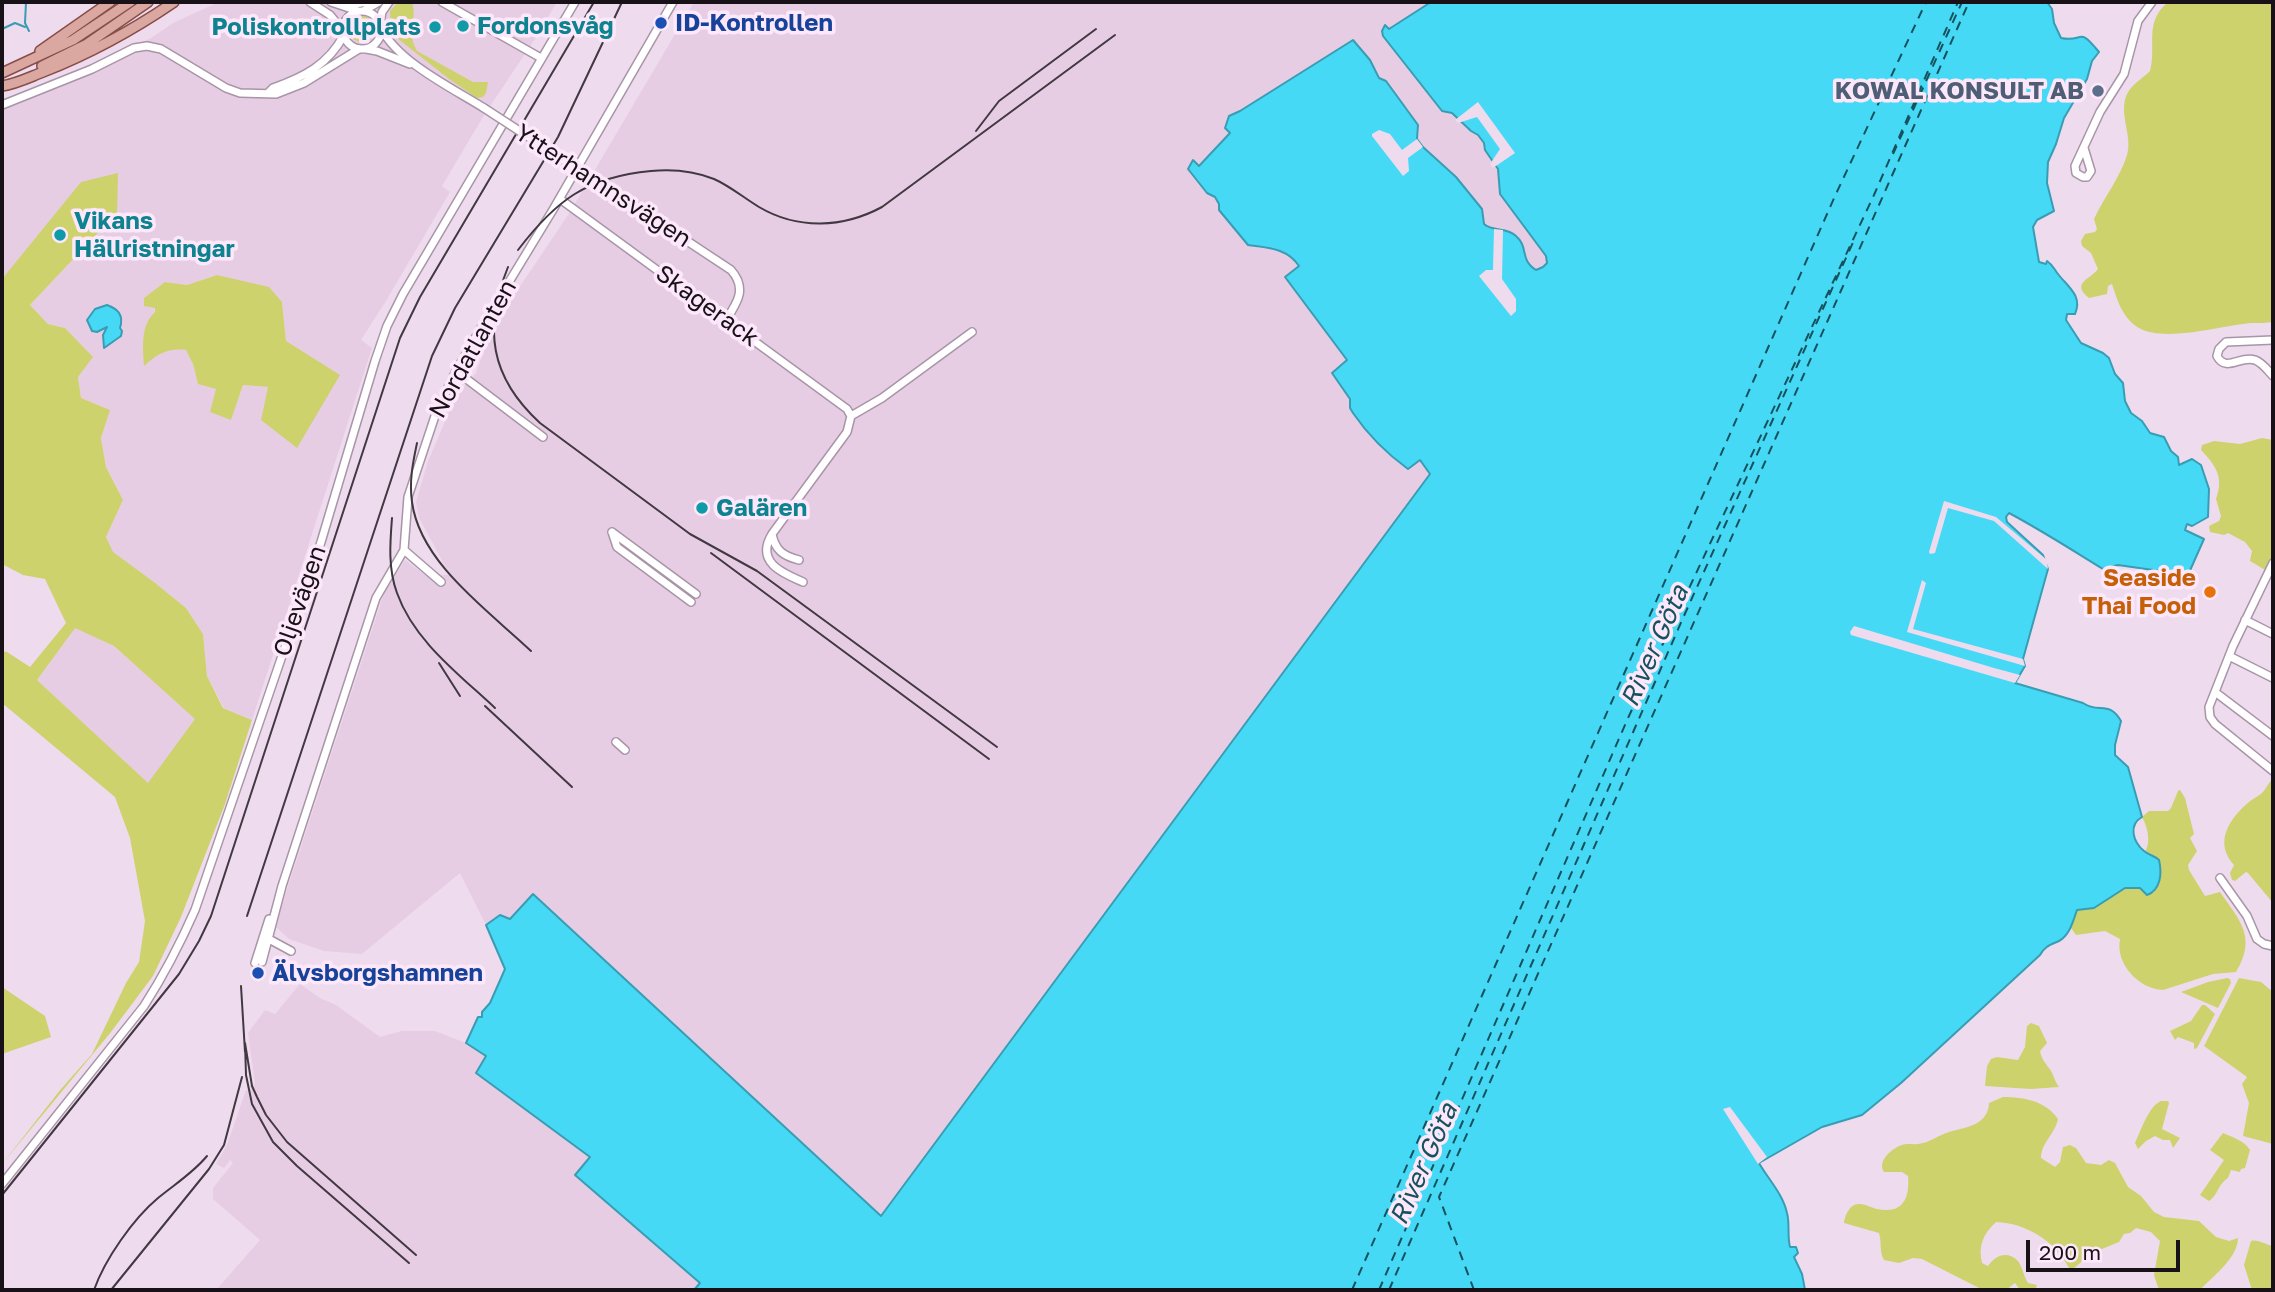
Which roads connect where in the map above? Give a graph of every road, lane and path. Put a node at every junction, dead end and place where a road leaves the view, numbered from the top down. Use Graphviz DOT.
graph roads {
  1 [pos="110,2"];
  2 [pos="130,2"];
  3 [pos="148,2"];
  4 [pos="174,2"];
  5 [pos="310,2"];
  6 [pos="331,2"];
  7 [pos="368,2"];
  8 [pos="379,2"];
  9 [pos="389,2"];
  10 [pos="434,2"];
  11 [pos="442,2"];
  12 [pos="575,2"];
  13 [pos="673,2"];
  14 [pos="2152,2"];
  15 [pos="343,5"];
  16 [pos="454,9"];
  17 [pos="360,11"];
  18 [pos="381,25"];
  19 [pos="343,34"];
  20 [pos="362,49"];
  21 [pos="541,58"];
  22 [pos="30,61"];
  23 [pos="2,72"];
  24 [pos="427,72"];
  25 [pos="2,86"];
  26 [pos="268,93"];
  27 [pos="2,105"];
  28 [pos="2084,148"];
  29 [pos="560,199"];
  30 [pos="726,320"];
  31 [pos="972,332"];
  32 [pos="2273,340"];
  33 [pos="456,372"];
  34 [pos="2273,376"];
  35 [pos="851,416"];
  36 [pos="543,437"];
  37 [pos="772,534"];
  38 [pos="613,540"];
  39 [pos="404,550"];
  40 [pos="799,560"];
  41 [pos="2273,563"];
  42 [pos="441,582"];
  43 [pos="803,582"];
  44 [pos="2263,585"];
  45 [pos="2273,590"];
  46 [pos="694,598"];
  47 [pos="2245,620"];
  48 [pos="2273,634"];
  49 [pos="2229,656"];
  50 [pos="2273,677"];
  51 [pos="2215,692"];
  52 [pos="2273,736"];
  53 [pos="616,742"];
  54 [pos="625,750"];
  55 [pos="2273,771"];
  56 [pos="2220,878"];
  57 [pos="269,939"];
  58 [pos="2273,946"];
  59 [pos="290,953"];
  60 [pos="259,962"];
  61 [pos="2,1184"];
  1 -- 22 [label="main road"];
  2 -- 22 [label="main road"];
  3 -- 25 [label="main road"];
  4 -- 25 [label="main road"];
  5 -- 19 [label="street"];
  6 -- 15 [label="street"];
  7 -- 15 [label="street"];
  8 -- 17 [label="street"];
  9 -- 18 [label="street"];
  10 -- 16 [label="street"];
  11 -- 16 [label="street"];
  12 -- 21 [label="street, Oljevägen"];
  13 -- 29 [label="street, Nordatlanten"];
  14 -- 28 [label="street"];
  15 -- 17 [label="street"];
  16 -- 21 [label="street"];
  17 -- 18 [label="street"];
  17 -- 19 [label="street"];
  18 -- 20 [label="street"];
  18 -- 24 [label="street, Ytterhamnsvägen"];
  19 -- 20 [label="street"];
  19 -- 26 [label="street"];
  20 -- 24 [label="street, Ytterhamnsvägen"];
  20 -- 26 [label="street"];
  21 -- 61 [label="street, Oljevägen"];
  22 -- 23 [label="main road"];
  24 -- 30 [label="street, Ytterhamnsvägen, bridge"];
  26 -- 27 [label="street"];
  29 -- 30 [label="street, Skagerack"];
  29 -- 33 [label="street, Nordatlanten"];
  30 -- 35 [label="street, Skagerack"];
  31 -- 35 [label="street"];
  32 -- 34 [label="street"];
  33 -- 36 [label="street"];
  33 -- 39 [label="street, Nordatlanten"];
  35 -- 37 [label="street"];
  37 -- 40 [label="street"];
  37 -- 43 [label="street"];
  38 -- 46 [label="street"];
  39 -- 42 [label="street"];
  39 -- 57 [label="street, Nordatlanten"];
  41 -- 44 [label="street"];
  44 -- 45 [label="street"];
  44 -- 47 [label="street"];
  47 -- 48 [label="street"];
  47 -- 49 [label="street"];
  49 -- 50 [label="street"];
  49 -- 51 [label="street"];
  51 -- 52 [label="street"];
  51 -- 55 [label="street"];
  53 -- 54 [label="street"];
  56 -- 58 [label="street"];
  57 -- 59 [label="street"];
  57 -- 60 [label="street, Nordatlanten"];
}
